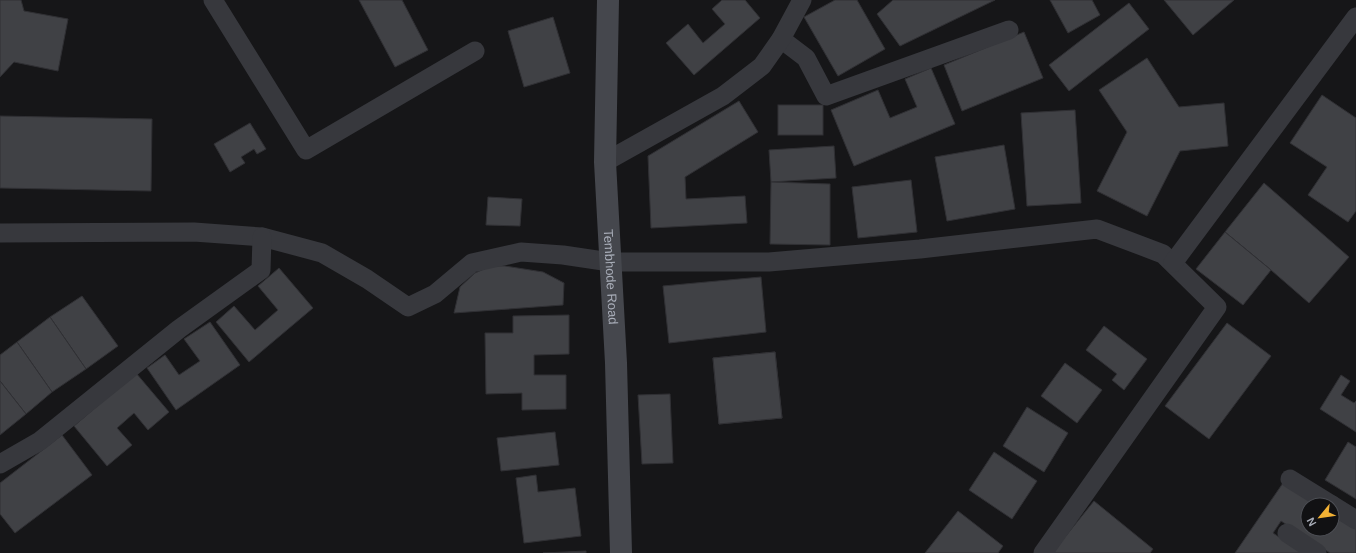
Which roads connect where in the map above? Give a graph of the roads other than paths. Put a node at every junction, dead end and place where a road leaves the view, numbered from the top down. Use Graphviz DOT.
graph roads {
  1 [pos="212,0"];
  2 [pos="608,0"];
  3 [pos="802,0"];
  4 [pos="1356,17"];
  5 [pos="1009,30"];
  6 [pos="781,39"];
  7 [pos="475,51"];
  8 [pos="605,162"];
  9 [pos="0,233"];
  10 [pos="262,237"];
  11 [pos="610,262"];
  12 [pos="1173,263"];
  13 [pos="0,464"];
  14 [pos="1290,479"];
  15 [pos="1319,497"];
  16 [pos="1340,510"];
  17 [pos="1356,520"];
  18 [pos="1287,533"];
  19 [pos="621,553"];
  20 [pos="1043,553"];
  21 [pos="1318,553"];
  1 -- 7 [label="street"];
  2 -- 8 [label="street, Tembhode Road"];
  3 -- 6 [label="street"];
  4 -- 12 [label="street"];
  5 -- 6 [label="street"];
  6 -- 8 [label="street"];
  8 -- 11 [label="street, Tembhode Road"];
  9 -- 10 [label="street"];
  10 -- 11 [label="street"];
  10 -- 13 [label="street"];
  11 -- 12 [label="street"];
  11 -- 19 [label="street, Tembhode Road"];
  12 -- 20 [label="street"];
  14 -- 15 [label="street"];
  16 -- 17 [label="street"];
  18 -- 21 [label="street"];
}
